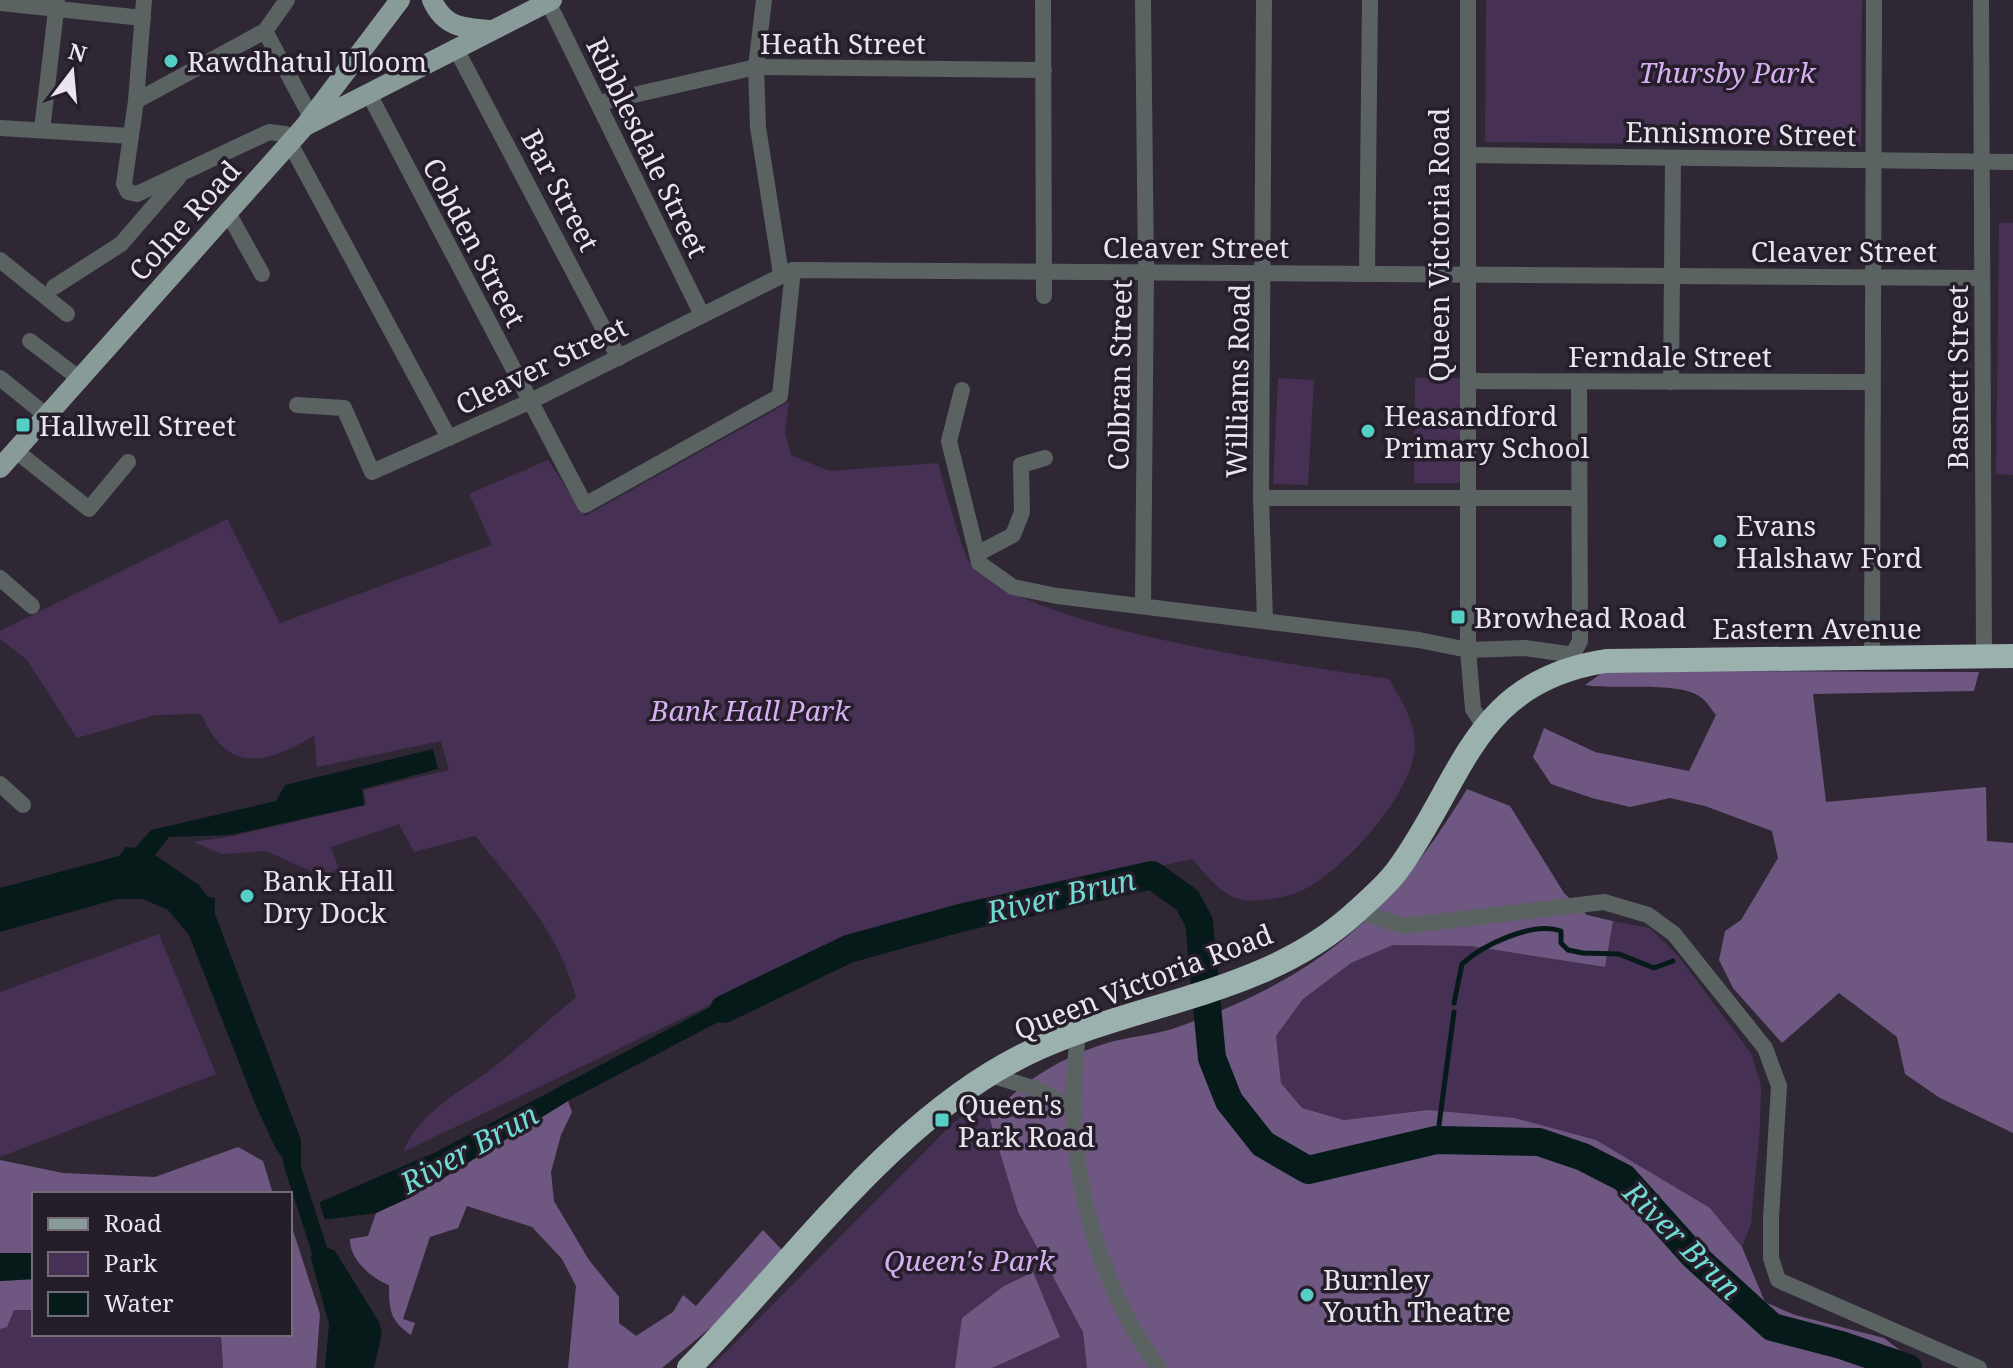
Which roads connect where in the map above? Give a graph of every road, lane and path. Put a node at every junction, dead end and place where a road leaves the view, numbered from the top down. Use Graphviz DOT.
graph roads {
  1 [pos="144,0"];
  2 [pos="287,0"];
  3 [pos="400,0"];
  4 [pos="432,0"];
  5 [pos="764,0"];
  6 [pos="1043,0"];
  7 [pos="1143,0"];
  8 [pos="1264,0"];
  9 [pos="1370,0"];
  10 [pos="1468,0"];
  11 [pos="1874,0"];
  12 [pos="1981,0"];
  13 [pos="550,1"];
  14 [pos="0,3"];
  15 [pos="57,4"];
  16 [pos="143,18"];
  17 [pos="490,30"];
  18 [pos="265,31"];
  19 [pos="455,47"];
  20 [pos="756,67"];
  21 [pos="1044,70"];
  22 [pos="369,94"];
  23 [pos="136,101"];
  24 [pos="599,103"];
  25 [pos="0,128"];
  26 [pos="302,128"];
  27 [pos="42,130"];
  28 [pos="131,136"];
  29 [pos="1468,155"];
  30 [pos="1673,158"];
  31 [pos="1982,161"];
  32 [pos="1874,162"];
  33 [pos="2013,162"];
  34 [pos="182,174"];
  35 [pos="228,213"];
  36 [pos="1,260"];
  37 [pos="787,272"];
  38 [pos="1044,272"];
  39 [pos="1146,273"];
  40 [pos="1265,273"];
  41 [pos="262,274"];
  42 [pos="1367,274"];
  43 [pos="1468,275"];
  44 [pos="1671,276"];
  45 [pos="1874,278"];
  46 [pos="1982,278"];
  47 [pos="54,287"];
  48 [pos="1044,296"];
  49 [pos="67,314"];
  50 [pos="702,315"];
  51 [pos="30,341"];
  52 [pos="619,358"];
  53 [pos="0,378"];
  54 [pos="80,379"];
  55 [pos="1468,381"];
  56 [pos="1579,382"];
  57 [pos="1671,382"];
  58 [pos="1872,382"];
  59 [pos="962,390"];
  60 [pos="529,402"];
  61 [pos="297,405"];
  62 [pos="47,416"];
  63 [pos="449,438"];
  64 [pos="16,451"];
  65 [pos="1045,458"];
  66 [pos="128,462"];
  67 [pos="0,468"];
  68 [pos="1261,498"];
  69 [pos="1471,498"];
  70 [pos="1578,498"];
  71 [pos="977,554"];
  72 [pos="0,578"];
  73 [pos="32,606"];
  74 [pos="1143,606"];
  75 [pos="1265,619"];
  76 [pos="1468,650"];
  77 [pos="2013,656"];
  78 [pos="1872,658"];
  79 [pos="1984,658"];
  80 [pos="1575,660"];
  81 [pos="1489,721"];
  82 [pos="0,784"];
  83 [pos="23,805"];
  84 [pos="1357,911"];
  85 [pos="1078,1032"];
  86 [pos="991,1075"];
  87 [pos="1073,1109"];
  88 [pos="689,1368"];
  89 [pos="1159,1368"];
  90 [pos="1979,1368"];
  1 -- 16 [label="street"];
  2 -- 18 [label="street"];
  3 -- 26 [label="main road, Colne Road"];
  4 -- 17 [label="main road"];
  5 -- 20 [label="street"];
  6 -- 21 [label="street"];
  7 -- 39 [label="street, Colbran Street"];
  8 -- 40 [label="street, Williams Road"];
  9 -- 42 [label="street"];
  10 -- 29 [label="street, Queen Victoria Road"];
  11 -- 32 [label="street"];
  12 -- 31 [label="street, Basnett Street"];
  13 -- 17 [label="main road"];
  13 -- 24 [label="street, Ribblesdale Street"];
  14 -- 15 [label="street"];
  15 -- 16 [label="street"];
  15 -- 27 [label="street"];
  16 -- 23 [label="street"];
  17 -- 19 [label="main road"];
  18 -- 23 [label="street"];
  18 -- 26 [label="street"];
  19 -- 22 [label="main road"];
  19 -- 52 [label="street, Bar Street"];
  20 -- 21 [label="street, Heath Street"];
  20 -- 24 [label="street, Heath Street"];
  20 -- 37 [label="street"];
  21 -- 38 [label="street"];
  22 -- 26 [label="main road"];
  22 -- 60 [label="street, Cobden Street"];
  23 -- 28 [label="street"];
  24 -- 50 [label="street, Ribblesdale Street"];
  25 -- 27 [label="street"];
  26 -- 34 [label="street"];
  26 -- 35 [label="main road, Colne Road"];
  26 -- 63 [label="street"];
  27 -- 28 [label="street"];
  28 -- 34 [label="street"];
  29 -- 30 [label="street, Ennismore Street"];
  29 -- 43 [label="street, Queen Victoria Road"];
  30 -- 32 [label="street, Ennismore Street"];
  30 -- 44 [label="street"];
  31 -- 32 [label="street, Ennismore Street"];
  31 -- 33 [label="street, Ennismore Street"];
  31 -- 46 [label="street, Basnett Street"];
  32 -- 45 [label="street"];
  34 -- 47 [label="street"];
  35 -- 41 [label="street"];
  35 -- 54 [label="main road, Colne Road"];
  36 -- 49 [label="street"];
  37 -- 38 [label="street, Cleaver Street"];
  37 -- 50 [label="street, Cleaver Street"];
  37 -- 60 [label="street, Cobden Street"];
  38 -- 39 [label="street, Cleaver Street"];
  38 -- 48 [label="street"];
  39 -- 40 [label="street, Cleaver Street"];
  39 -- 74 [label="street, Colbran Street"];
  40 -- 42 [label="street, Cleaver Street"];
  40 -- 68 [label="street, Williams Road"];
  42 -- 43 [label="street, Cleaver Street"];
  43 -- 44 [label="street, Cleaver Street"];
  43 -- 55 [label="street, Queen Victoria Road"];
  44 -- 45 [label="street, Cleaver Street"];
  44 -- 57 [label="street"];
  45 -- 46 [label="street, Cleaver Street"];
  45 -- 58 [label="street"];
  46 -- 79 [label="street, Basnett Street"];
  50 -- 52 [label="street, Cleaver Street"];
  51 -- 54 [label="street"];
  52 -- 60 [label="street, Cleaver Street"];
  53 -- 62 [label="street"];
  54 -- 62 [label="main road, Colne Road"];
  55 -- 56 [label="street, Ferndale Street"];
  55 -- 69 [label="street, Queen Victoria Road"];
  56 -- 57 [label="street, Ferndale Street"];
  56 -- 70 [label="street"];
  57 -- 58 [label="street, Ferndale Street"];
  58 -- 78 [label="street"];
  59 -- 71 [label="street"];
  60 -- 63 [label="street, Cleaver Street"];
  61 -- 63 [label="street, Cleaver Street"];
  62 -- 64 [label="main road, Colne Road"];
  64 -- 66 [label="street"];
  64 -- 67 [label="main road, Colne Road"];
  65 -- 71 [label="street"];
  68 -- 69 [label="street"];
  68 -- 75 [label="street, Williams Road"];
  69 -- 70 [label="street"];
  69 -- 76 [label="street, Queen Victoria Road"];
  70 -- 80 [label="street"];
  71 -- 74 [label="street"];
  72 -- 73 [label="street"];
  74 -- 75 [label="street"];
  75 -- 76 [label="street"];
  76 -- 80 [label="street"];
  76 -- 81 [label="street, Queen Victoria Road"];
  77 -- 79 [label="highway, Eastern Avenue"];
  78 -- 79 [label="highway, Eastern Avenue"];
  78 -- 80 [label="highway, Eastern Avenue"];
  80 -- 81 [label="highway, Eastern Avenue"];
  81 -- 84 [label="highway, Queen Victoria Road"];
  82 -- 83 [label="street"];
  84 -- 85 [label="highway, Queen Victoria Road"];
  84 -- 90 [label="street"];
  85 -- 86 [label="highway, Queen Victoria Road"];
  85 -- 87 [label="street"];
  86 -- 87 [label="street"];
  86 -- 88 [label="highway, Queen Victoria Road"];
  87 -- 89 [label="street"];
}
